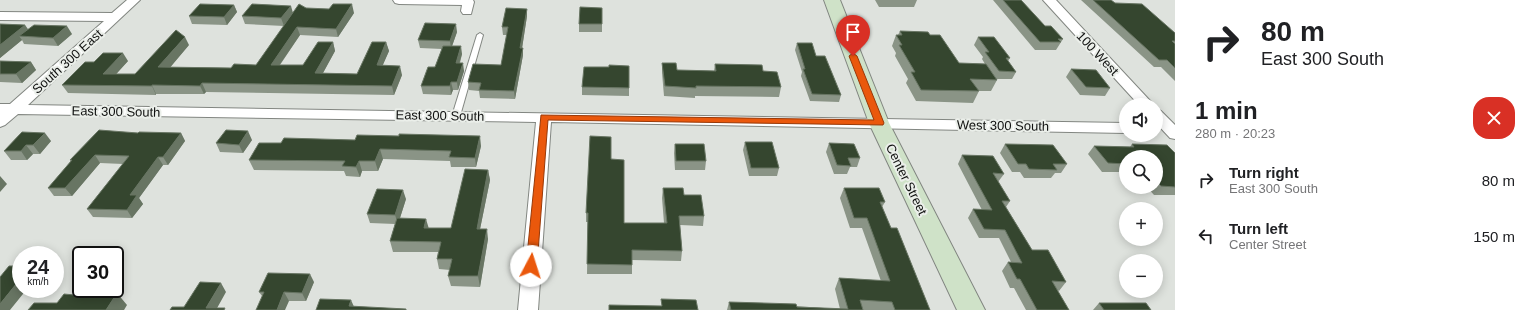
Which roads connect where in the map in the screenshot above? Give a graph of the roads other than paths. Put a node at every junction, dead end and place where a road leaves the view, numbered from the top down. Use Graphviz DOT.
graph roads {
  1 [pos="134,0"];
  2 [pos="399,0"];
  3 [pos="832,0"];
  4 [pos="1049,0"];
  5 [pos="467,11"];
  6 [pos="0,16"];
  7 [pos="115,18"];
  8 [pos="480,35"];
  9 [pos="1140,98"];
  10 [pos="6,110"];
  11 [pos="456,116"];
  12 [pos="544,117"];
  13 [pos="0,122"];
  14 [pos="880,123"];
  15 [pos="1119,128"];
  16 [pos="528,310"];
  17 [pos="971,310"];
  1 -- 7 [label="street, South 300 East"];
  2 -- 5 [label="street"];
  3 -- 14 [label="street, Center Street"];
  4 -- 9 [label="street, 100 West"];
  6 -- 7 [label="street"];
  7 -- 10 [label="street, South 300 East"];
  8 -- 11 [label="lane"];
  10 -- 11 [label="street, East 300 South"];
  10 -- 13 [label="street, South 300 East"];
  11 -- 12 [label="street, East 300 South"];
  12 -- 14 [label="street, East 300 South"];
  12 -- 16 [label="street"];
  14 -- 15 [label="street, West 300 South"];
  14 -- 17 [label="street, Center Street"];
}
